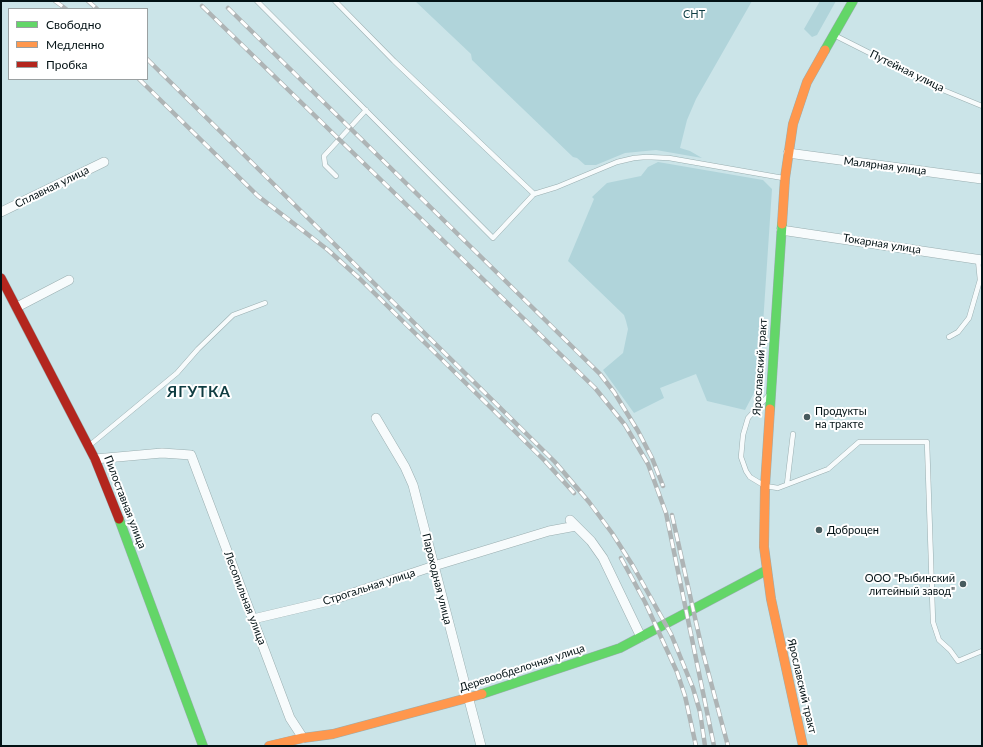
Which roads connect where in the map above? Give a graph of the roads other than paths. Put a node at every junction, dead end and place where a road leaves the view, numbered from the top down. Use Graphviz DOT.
graph roads {
  1 [pos="257,1"];
  2 [pos="335,1"];
  3 [pos="853,1"];
  4 [pos="833,34"];
  5 [pos="982,106"];
  6 [pos="366,110"];
  7 [pos="788,153"];
  8 [pos="104,162"];
  9 [pos="336,176"];
  10 [pos="785,178"];
  11 [pos="982,179"];
  12 [pos="534,194"];
  13 [pos="1,212"];
  14 [pos="781,230"];
  15 [pos="980,260"];
  16 [pos="1,278"];
  17 [pos="69,280"];
  18 [pos="265,302"];
  19 [pos="17,307"];
  20 [pos="949,337"];
  21 [pos="770,393"];
  22 [pos="376,418"];
  23 [pos="793,434"];
  24 [pos="89,446"];
  25 [pos="95,458"];
  26 [pos="787,484"];
  27 [pos="765,486"];
  28 [pos="434,566"];
  29 [pos="767,570"];
  30 [pos="253,619"];
  31 [pos="641,637"];
  32 [pos="982,651"];
  33 [pos="468,699"];
  34 [pos="303,738"];
  35 [pos="203,746"];
  36 [pos="269,746"];
  37 [pos="481,746"];
  38 [pos="803,746"];
  1 -- 6 [label="lane"];
  2 -- 12 [label="lane"];
  3 -- 4 [label="street, Ярославский тракт"];
  4 -- 5 [label="lane, Путейная улица"];
  4 -- 7 [label="street, Ярославский тракт"];
  6 -- 9 [label="lane"];
  6 -- 12 [label="lane"];
  7 -- 10 [label="street, Ярославский тракт"];
  7 -- 11 [label="street, Малярная улица"];
  8 -- 13 [label="street, Сплавная улица"];
  10 -- 12 [label="lane"];
  10 -- 14 [label="street, Ярославский тракт"];
  14 -- 15 [label="street, Токарная улица"];
  14 -- 21 [label="street, Ярославский тракт"];
  15 -- 20 [label="lane"];
  16 -- 19 [label="street, Пилоставная улица"];
  17 -- 19 [label="street"];
  18 -- 24 [label="lane"];
  19 -- 24 [label="street, Пилоставная улица"];
  21 -- 27 [label="street, Ярославский тракт"];
  21 -- 27 [label="lane"];
  22 -- 28 [label="street, Пароходная улица"];
  23 -- 26 [label="lane"];
  24 -- 25 [label="street, Пилоставная улица"];
  25 -- 30 [label="street, Лесопильная улица"];
  25 -- 35 [label="street, Пилоставная улица"];
  26 -- 27 [label="lane"];
  26 -- 32 [label="lane"];
  27 -- 29 [label="street, Ярославский тракт"];
  28 -- 30 [label="street, Строгальная улица"];
  28 -- 31 [label="street, Строгальная улица"];
  28 -- 33 [label="street, Пароходная улица"];
  29 -- 31 [label="street, Деревообделочная улица"];
  29 -- 38 [label="street, Ярославский тракт"];
  30 -- 34 [label="street, Лесопильная улица"];
  31 -- 33 [label="street, Деревообделочная улица"];
  33 -- 34 [label="street, Деревообделочная улица"];
  33 -- 37 [label="street, Пароходная улица"];
  34 -- 36 [label="street, Деревообделочная улица"];
}
